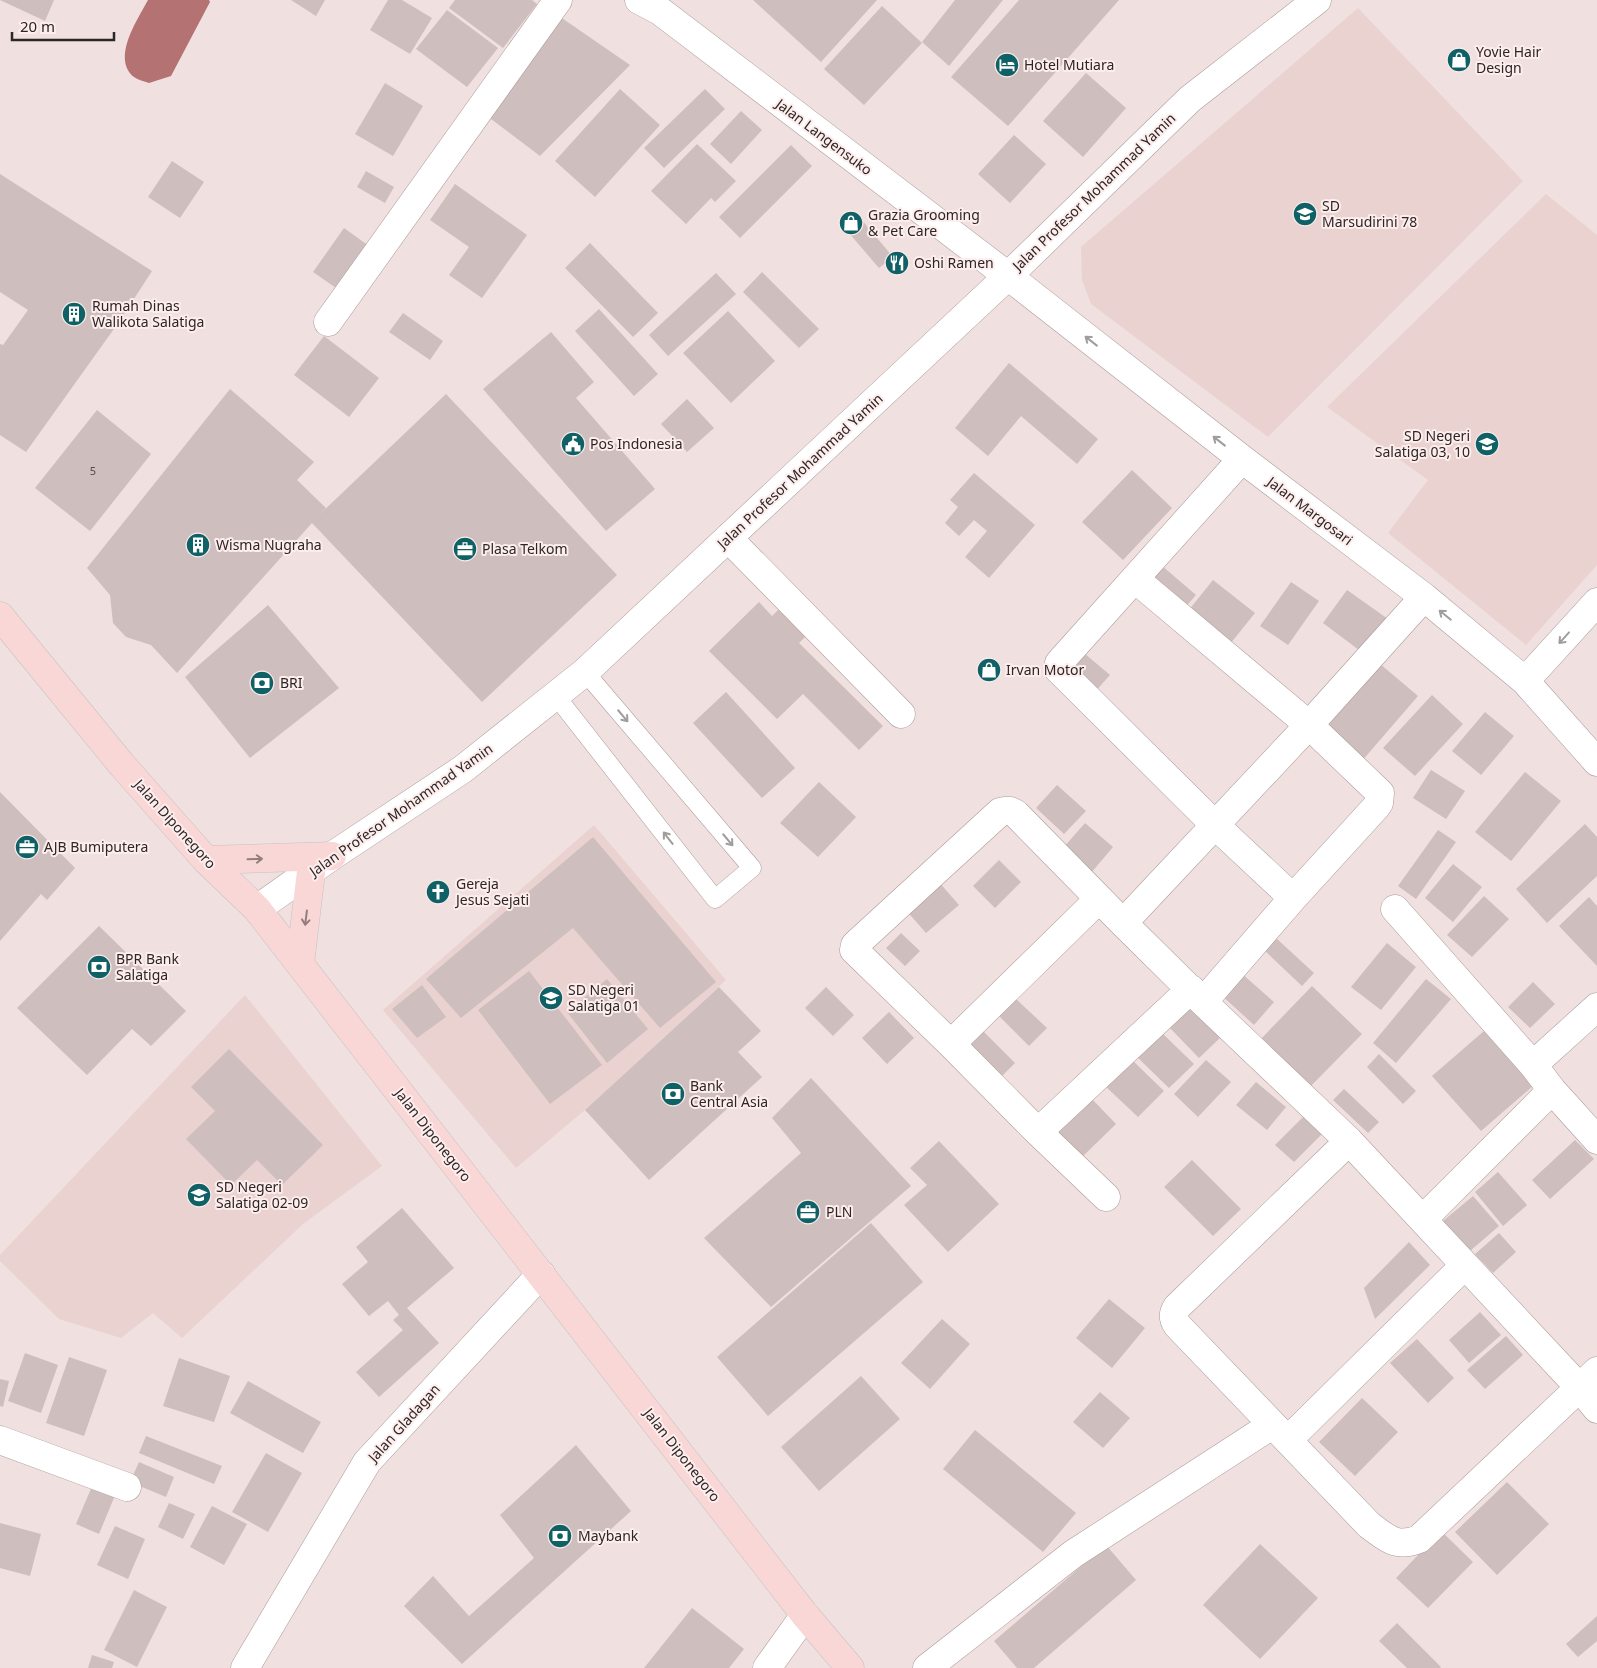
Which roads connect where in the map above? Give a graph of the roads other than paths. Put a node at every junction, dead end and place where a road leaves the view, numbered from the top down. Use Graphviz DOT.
graph roads {
  1 [pos="558,0"];
  2 [pos="639,0"];
  3 [pos="1317,0"];
  4 [pos="1008,276"];
  5 [pos="328,322"];
  6 [pos="1242,459"];
  7 [pos="728,538"];
  8 [pos="1135,579"];
  9 [pos="1424,598"];
  10 [pos="1597,602"];
  11 [pos="0,616"];
  12 [pos="585,672"];
  13 [pos="1525,681"];
  14 [pos="556,696"];
  15 [pos="901,714"];
  16 [pos="1309,726"];
  17 [pos="1597,762"];
  18 [pos="1216,826"];
  19 [pos="332,856"];
  20 [pos="206,860"];
  21 [pos="311,872"];
  22 [pos="1293,898"];
  23 [pos="1099,899"];
  24 [pos="257,909"];
  25 [pos="1395,909"];
  26 [pos="1123,923"];
  27 [pos="300,964"];
  28 [pos="1197,996"];
  29 [pos="1597,1007"];
  30 [pos="951,1044"];
  31 [pos="1533,1065"];
  32 [pos="1552,1090"];
  33 [pos="1038,1132"];
  34 [pos="1597,1140"];
  35 [pos="1349,1142"];
  36 [pos="1106,1197"];
  37 [pos="1423,1219"];
  38 [pos="1465,1265"];
  39 [pos="542,1274"];
  40 [pos="1588,1379"];
  41 [pos="1597,1409"];
  42 [pos="1280,1432"];
  43 [pos="0,1440"];
  44 [pos="127,1487"];
  45 [pos="805,1615"];
  46 [pos="245,1668"];
  47 [pos="767,1668"];
  48 [pos="850,1668"];
  49 [pos="927,1668"];
  1 -- 5 [label="street"];
  2 -- 4 [label="street, Jalan Langensuko"];
  3 -- 4 [label="street, Jalan Profesor Mohammad Yamin"];
  6 -- 4 [label="street, Jalan Margosari, one-way"];
  4 -- 7 [label="street, Jalan Profesor Mohammad Yamin"];
  6 -- 8 [label="street"];
  6 -- 9 [label="street, Jalan Margosari"];
  7 -- 12 [label="street, Jalan Profesor Mohammad Yamin"];
  7 -- 15 [label="street"];
  8 -- 16 [label="street"];
  8 -- 18 [label="street"];
  13 -- 9 [label="street, Jalan Margosari, one-way"];
  9 -- 16 [label="street"];
  10 -- 13 [label="street, one-way"];
  11 -- 20 [label="main road, Jalan Diponegoro"];
  12 -- 14 [label="street, Jalan Profesor Mohammad Yamin"];
  12 -- 14 [label="lane, one-way"];
  13 -- 17 [label="street, Jalan Margosari"];
  14 -- 19 [label="street, Jalan Profesor Mohammad Yamin"];
  16 -- 18 [label="street"];
  16 -- 22 [label="street"];
  18 -- 22 [label="street"];
  18 -- 26 [label="street"];
  20 -- 19 [label="main road, one-way"];
  19 -- 21 [label="street, Jalan Profesor Mohammad Yamin"];
  20 -- 24 [label="main road, Jalan Diponegoro"];
  21 -- 24 [label="street, Jalan Profesor Mohammad Yamin"];
  21 -- 27 [label="main road, one-way"];
  22 -- 28 [label="street"];
  23 -- 26 [label="street"];
  23 -- 30 [label="street"];
  23 -- 30 [label="street"];
  24 -- 27 [label="main road, Jalan Diponegoro"];
  25 -- 31 [label="street"];
  26 -- 28 [label="street"];
  27 -- 39 [label="main road, Jalan Diponegoro"];
  28 -- 33 [label="street"];
  28 -- 35 [label="street"];
  29 -- 31 [label="street"];
  30 -- 33 [label="street"];
  31 -- 32 [label="street"];
  32 -- 34 [label="street"];
  32 -- 37 [label="street"];
  33 -- 36 [label="street"];
  35 -- 37 [label="street"];
  35 -- 42 [label="street"];
  37 -- 38 [label="street"];
  38 -- 40 [label="street"];
  38 -- 42 [label="street"];
  39 -- 45 [label="main road, Jalan Diponegoro"];
  39 -- 46 [label="street, Jalan Gladagan"];
  40 -- 41 [label="street"];
  40 -- 42 [label="street"];
  42 -- 49 [label="street"];
  43 -- 44 [label="street"];
  45 -- 47 [label="street"];
  45 -- 48 [label="main road, Jalan Diponegoro"];
}
